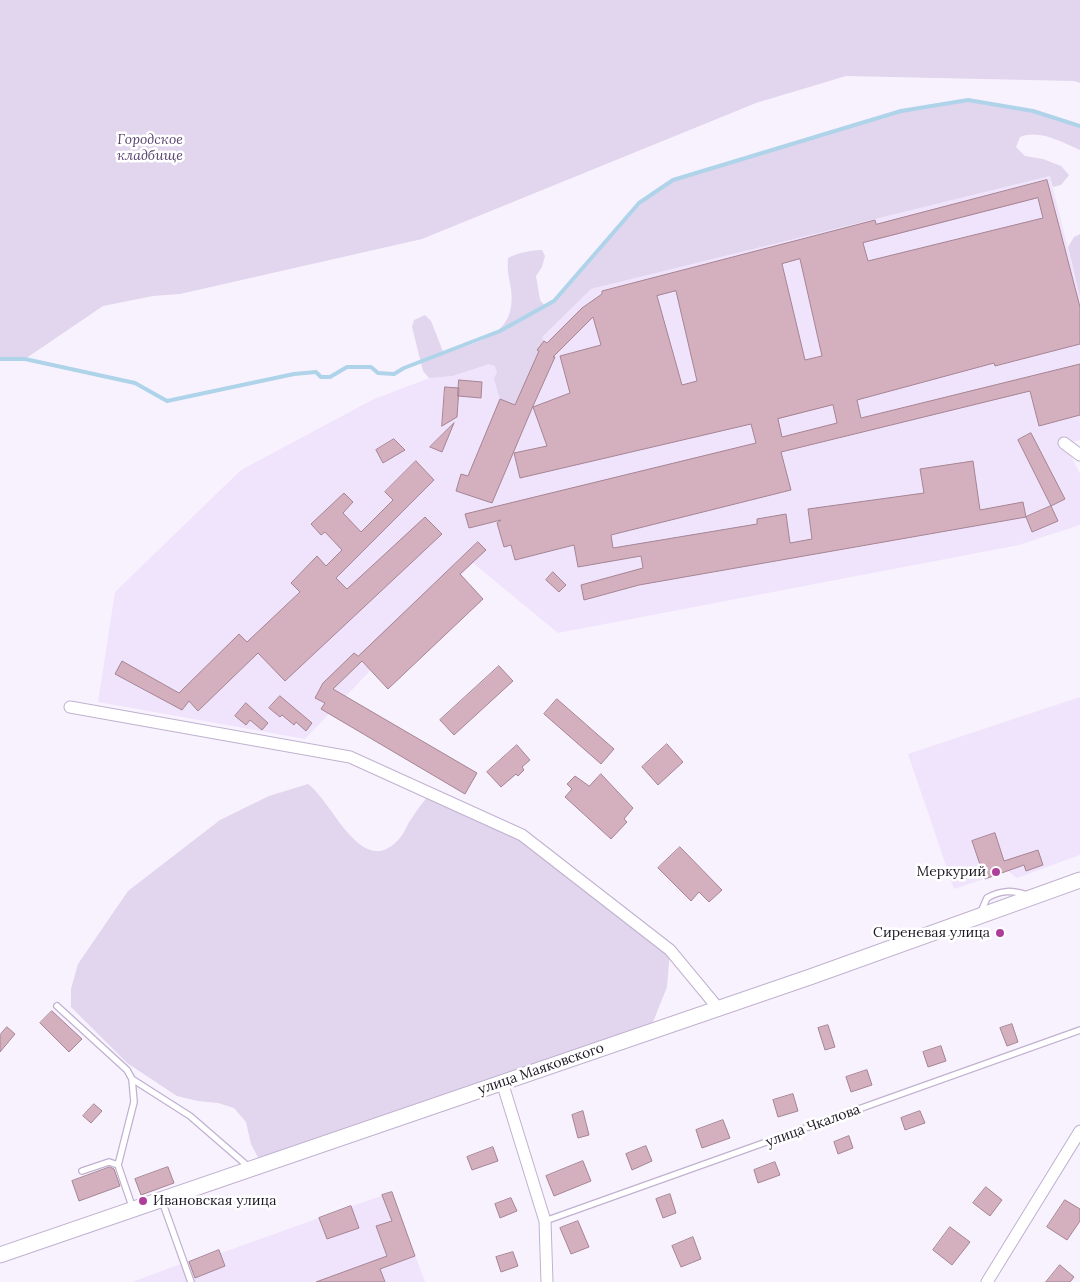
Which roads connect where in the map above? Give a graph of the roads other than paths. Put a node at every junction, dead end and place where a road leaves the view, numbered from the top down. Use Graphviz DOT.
graph roads {
  1 [pos="1064,443"];
  2 [pos="1080,455"];
  3 [pos="70,706"];
  4 [pos="1080,880"];
  5 [pos="57,1006"];
  6 [pos="718,1008"];
  7 [pos="1080,1030"];
  8 [pos="132,1079"];
  9 [pos="502,1082"];
  10 [pos="1080,1132"];
  11 [pos="118,1165"];
  12 [pos="251,1168"];
  13 [pos="82,1171"];
  14 [pos="162,1199"];
  15 [pos="133,1209"];
  16 [pos="545,1221"];
  17 [pos="0,1255"];
  18 [pos="191,1282"];
  19 [pos="547,1282"];
  20 [pos="987,1282"];
  1 -- 2 [label="street"];
  3 -- 6 [label="street"];
  4 -- 6 [label="street, улица Маяковского"];
  5 -- 8 [label="lane"];
  6 -- 9 [label="street, улица Маяковского"];
  7 -- 16 [label="lane, улица Чкалова"];
  8 -- 11 [label="lane"];
  8 -- 12 [label="lane"];
  9 -- 12 [label="street, улица Маяковского"];
  9 -- 16 [label="street"];
  10 -- 20 [label="street"];
  11 -- 13 [label="lane"];
  11 -- 15 [label="lane"];
  12 -- 14 [label="street, улица Маяковского"];
  14 -- 15 [label="street, улица Маяковского"];
  14 -- 18 [label="lane"];
  15 -- 17 [label="street, улица Маяковского"];
  16 -- 19 [label="street"];
}
